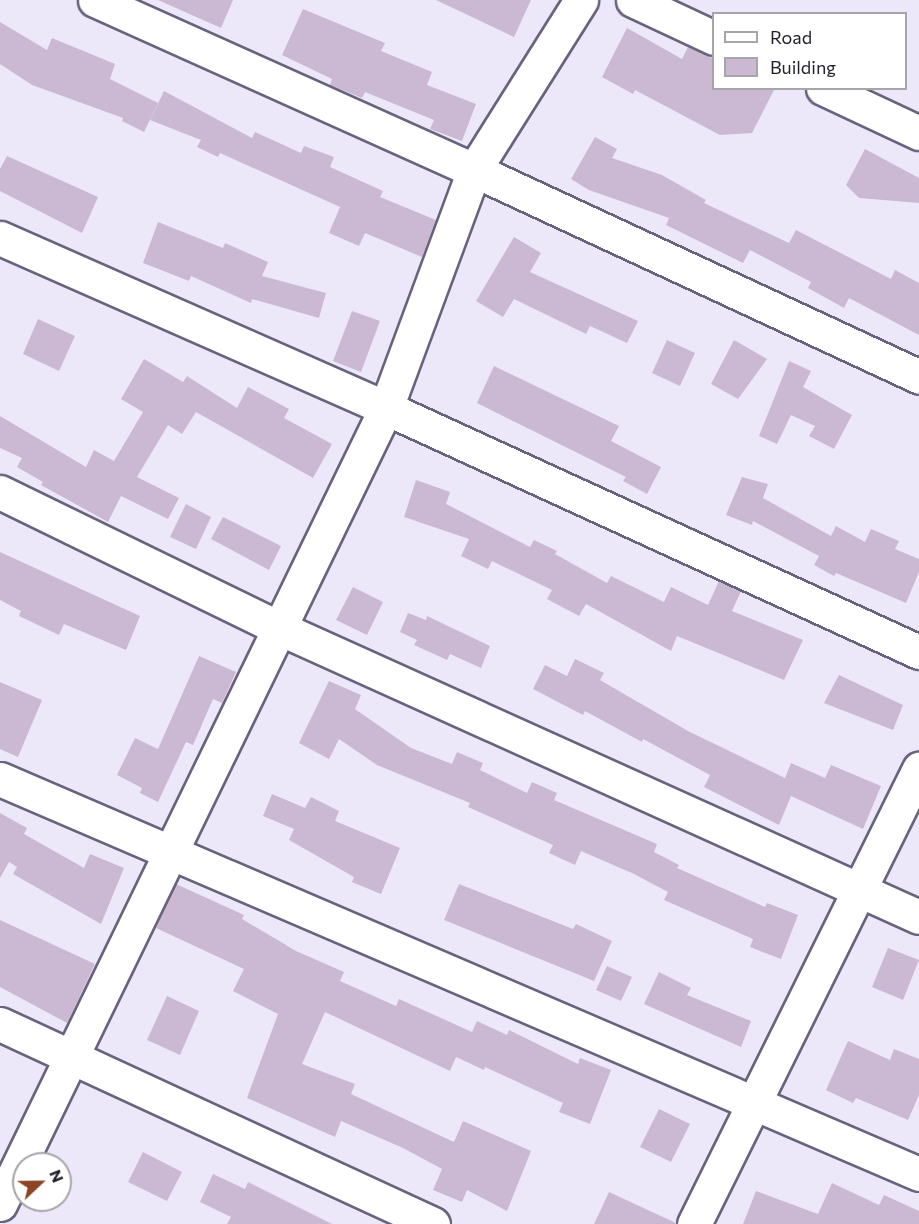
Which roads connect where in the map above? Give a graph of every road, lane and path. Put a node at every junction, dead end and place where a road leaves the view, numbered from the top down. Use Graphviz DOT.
graph roads {
  1 [pos="95,0"];
  2 [pos="581,0"];
  3 [pos="633,0"];
  4 [pos="712,37"];
  5 [pos="827,90"];
  6 [pos="919,134"];
  7 [pos="474,170"];
  8 [pos="0,238"];
  9 [pos="919,377"];
  10 [pos="386,408"];
  11 [pos="0,492"];
  12 [pos="279,628"];
  13 [pos="919,652"];
  14 [pos="919,769"];
  15 [pos="0,779"];
  16 [pos="169,853"];
  17 [pos="858,891"];
  18 [pos="919,917"];
  19 [pos="0,1024"];
  20 [pos="72,1056"];
  21 [pos="755,1103"];
  22 [pos="919,1174"];
  23 [pos="0,1204"];
  24 [pos="434,1224"];
  25 [pos="694,1224"];
  1 -- 7 [label="street"];
  2 -- 7 [label="street"];
  3 -- 4 [label="street"];
  5 -- 6 [label="street"];
  7 -- 9 [label="street"];
  7 -- 10 [label="street"];
  8 -- 10 [label="street"];
  10 -- 12 [label="street"];
  10 -- 13 [label="street"];
  11 -- 12 [label="street"];
  12 -- 16 [label="street"];
  12 -- 17 [label="street"];
  14 -- 17 [label="street"];
  15 -- 16 [label="street"];
  16 -- 20 [label="street"];
  16 -- 21 [label="street"];
  17 -- 18 [label="street"];
  17 -- 21 [label="street"];
  19 -- 20 [label="street"];
  20 -- 23 [label="street"];
  20 -- 24 [label="street"];
  21 -- 22 [label="street"];
  21 -- 25 [label="street"];
}
